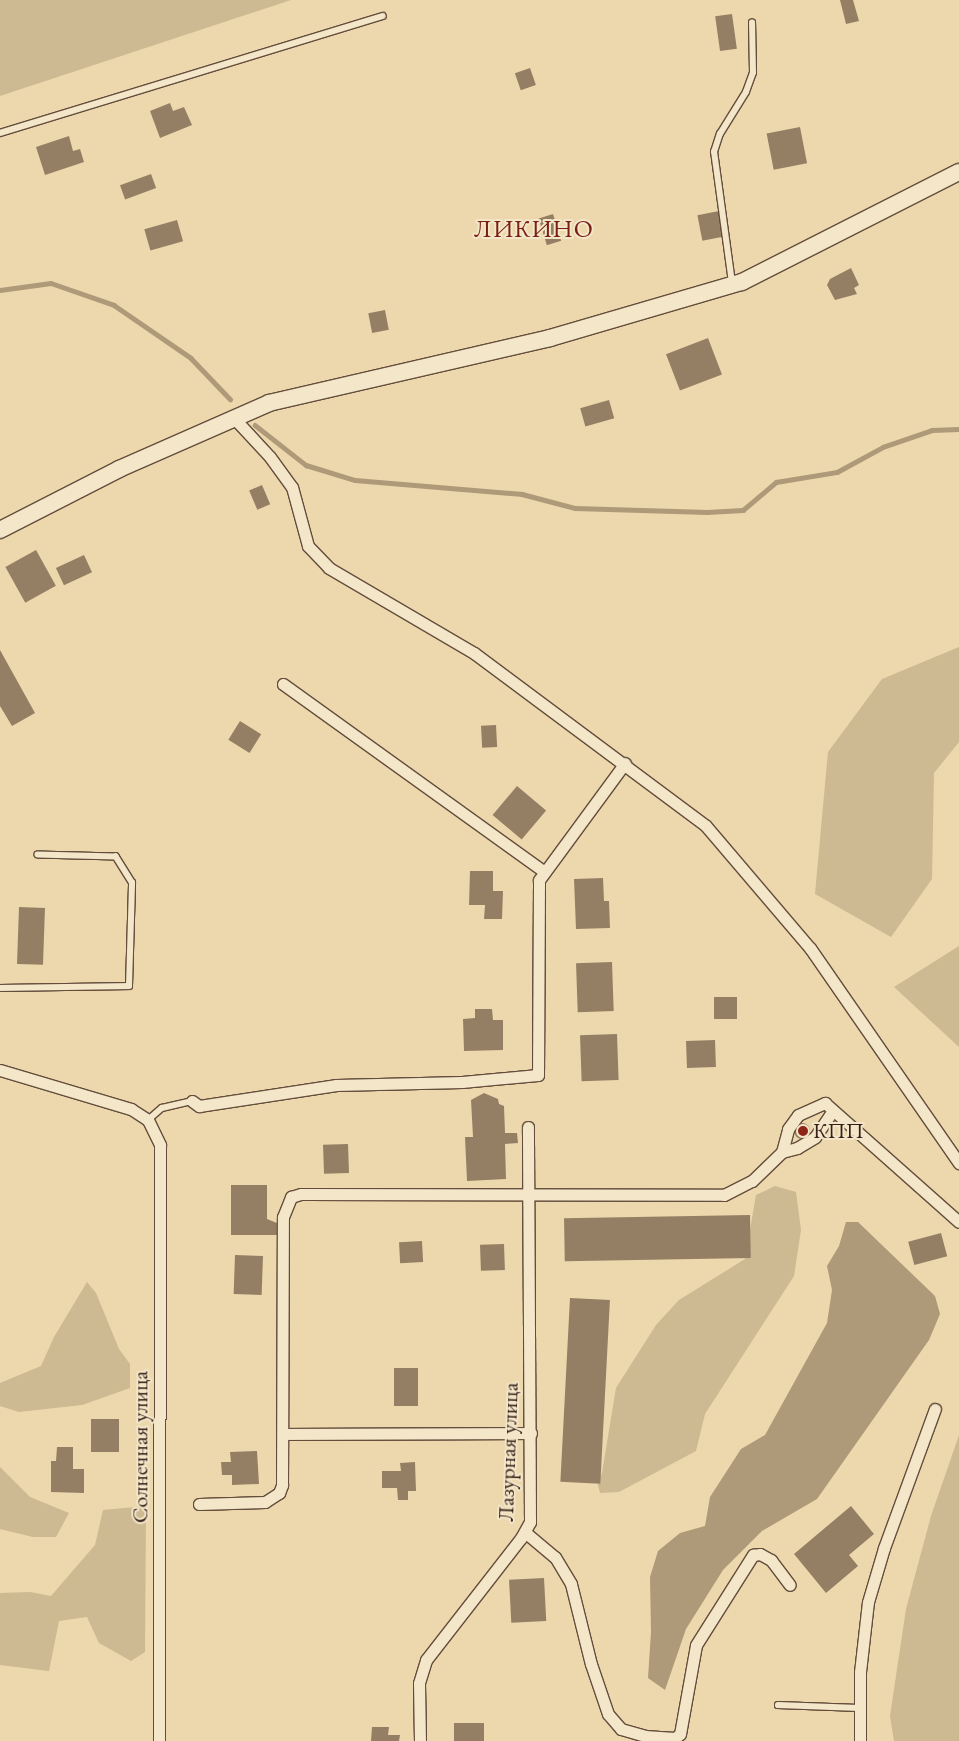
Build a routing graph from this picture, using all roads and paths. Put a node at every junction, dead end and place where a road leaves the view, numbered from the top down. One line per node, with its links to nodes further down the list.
1 (382, 16): 3 (lane)
2 (752, 23): 5 (lane)
3 (0, 133)
4 (959, 172): 5 (street)
5 (732, 286): 6 (street)
6 (233, 417): 7 (street); 9 (street)
7 (0, 530)
8 (283, 684): 11 (street)
9 (625, 764): 11 (street); 19 (street)
10 (38, 855): 12 (lane)
11 (545, 872): 14 (street)
12 (0, 988)
13 (0, 1070): 16 (street)
14 (192, 1101): 16 (lane)
15 (829, 1106): 18 (street); 18 (street); 21 (street)
16 (148, 1120): 30 (street, Солнечная улица)
17 (528, 1128): 20 (street, Лазурная улица)
18 (782, 1152): 20 (street)
19 (959, 1162)
20 (531, 1197): 23 (street, Лазурная улица); 24 (street)
21 (959, 1222)
22 (935, 1409): 29 (street)
23 (531, 1433): 24 (street); 26 (street, Лазурная улица)
24 (283, 1434): 25 (street)
25 (199, 1504)
26 (526, 1532): 27 (street); 31 (street, Лазурная улица)
27 (790, 1585)
28 (778, 1705): 29 (lane)
29 (859, 1708): 32 (street)
30 (159, 1741)
31 (420, 1741)
32 (860, 1741)

